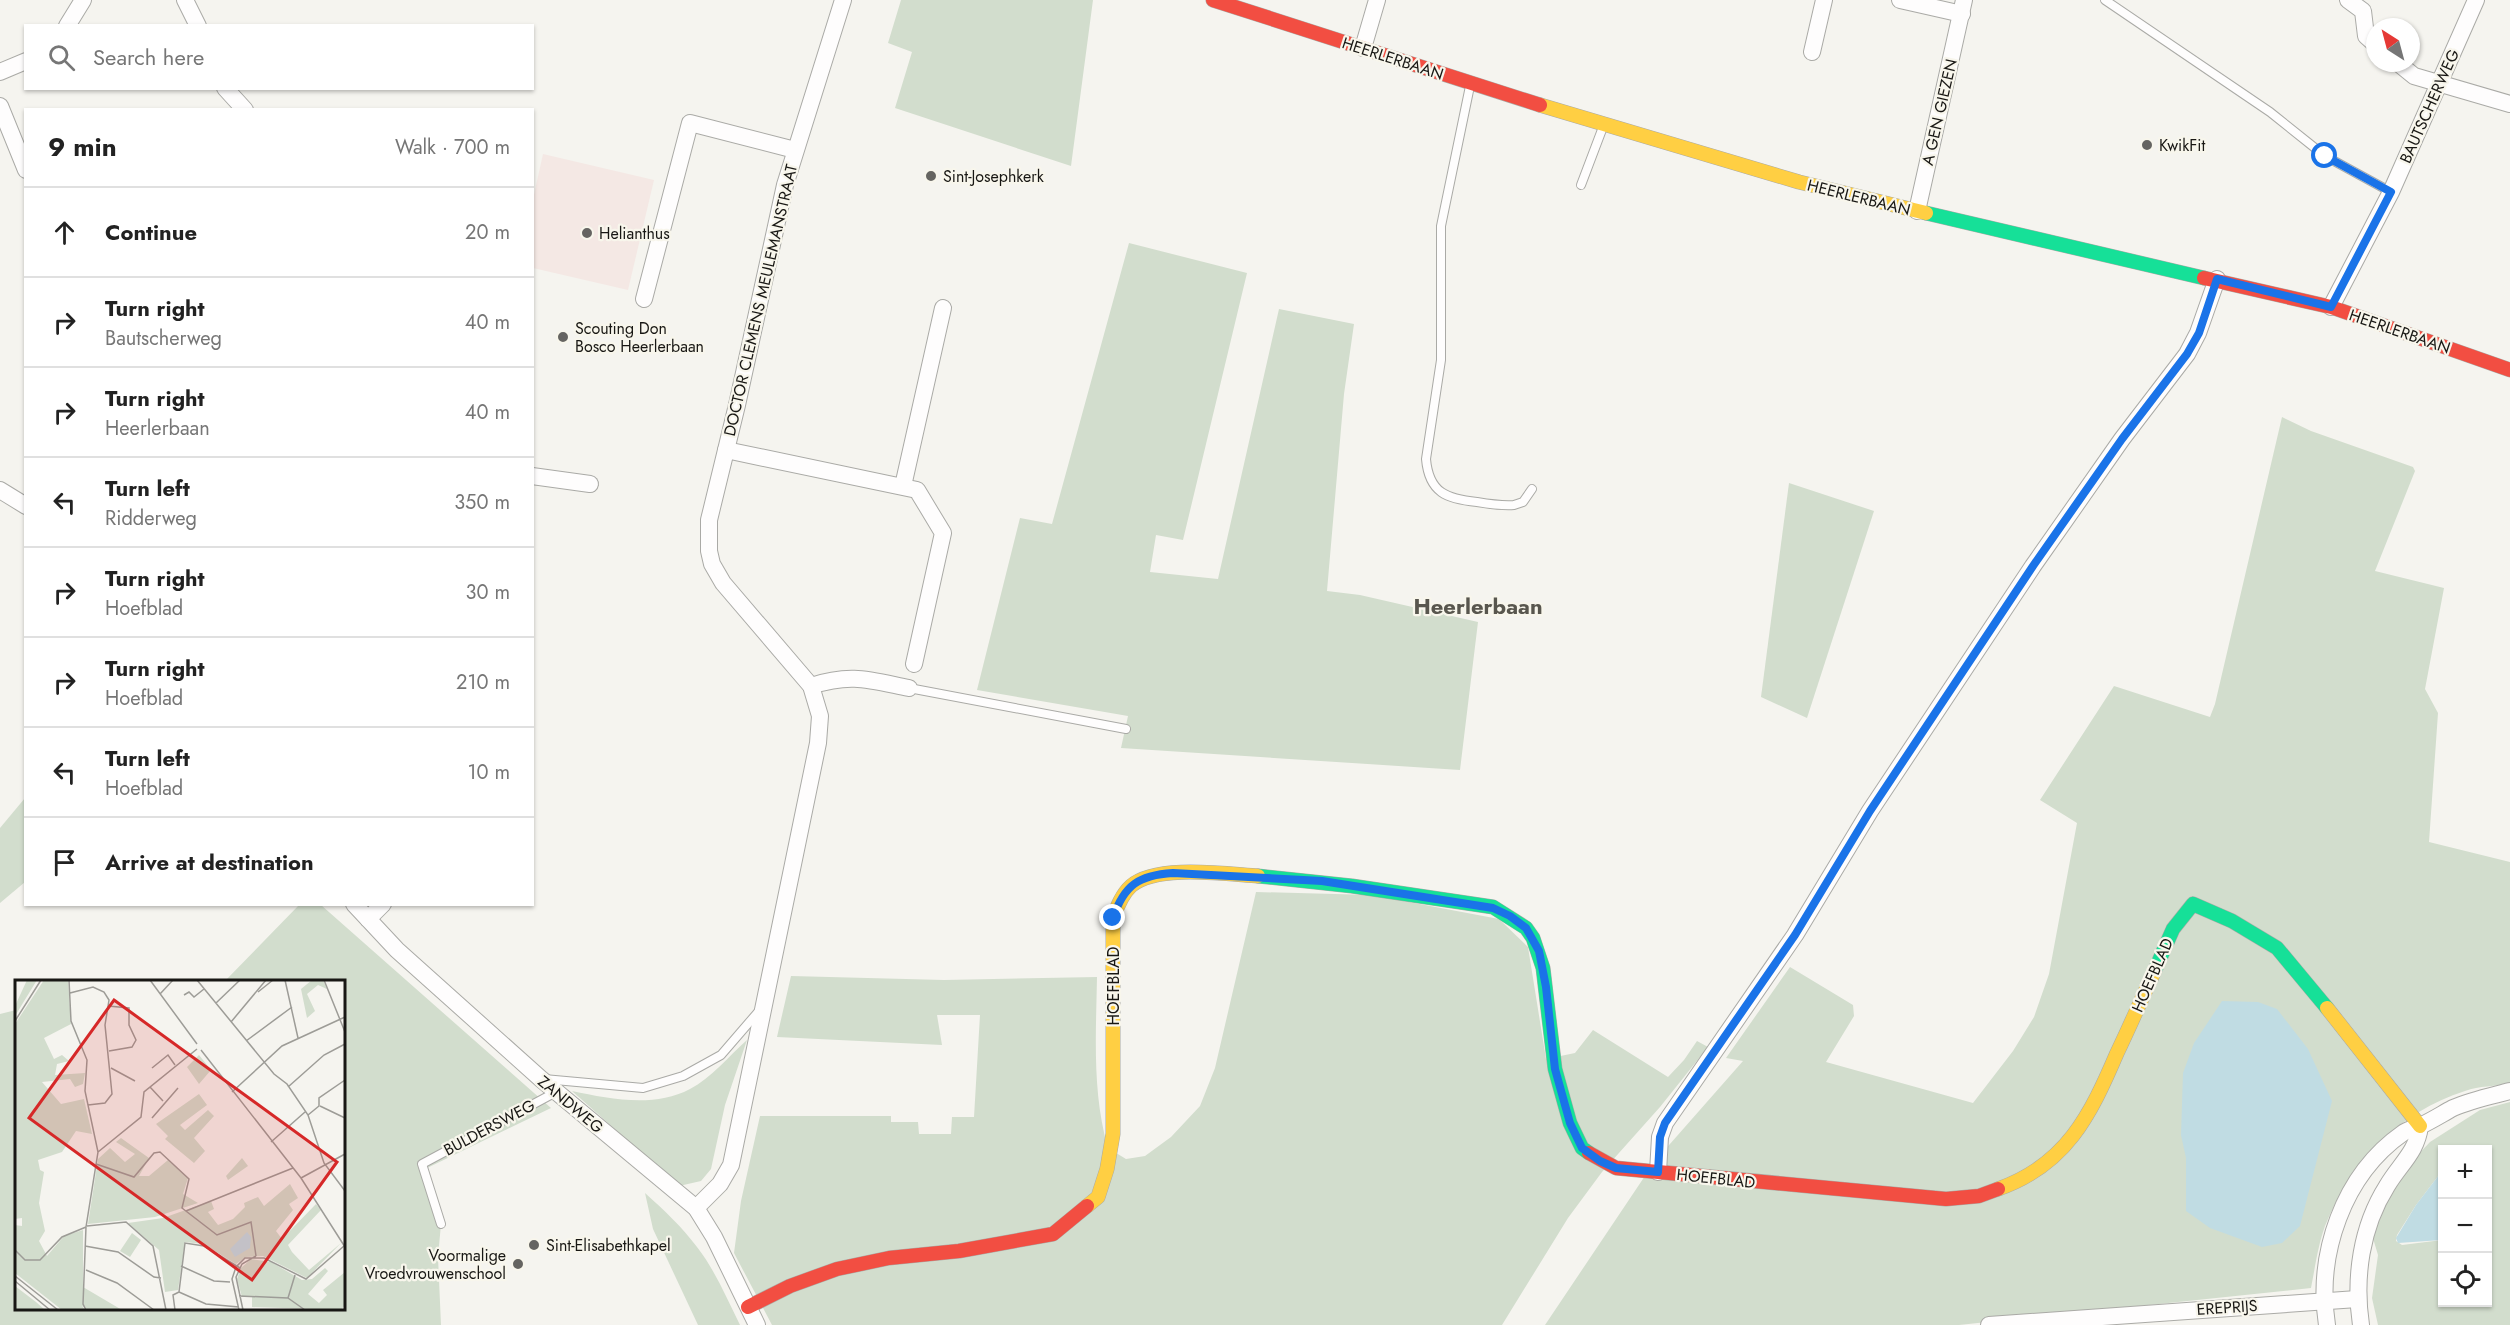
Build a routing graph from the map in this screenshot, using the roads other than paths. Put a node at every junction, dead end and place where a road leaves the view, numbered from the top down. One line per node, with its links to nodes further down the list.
1 (83, 0): 12 (street)
2 (185, 0): 13 (street)
3 (843, 0): 27 (street, DOCTOR CLEMENS MEULEMANSTRAAT)
4 (1214, 0): 15 (street, HEERLERBAAN)
5 (1377, 0): 15 (street)
6 (1824, 0): 16 (street)
7 (1900, 0): 11 (street, A GEN GIEZEN)
8 (2105, 0): 30 (lane)
9 (2348, 0): 14 (street)
10 (2476, 0): 21 (street, BAUTSCHERWEG)
11 (1963, 7): 31 (street, A GEN GIEZEN)
12 (68, 24)
13 (197, 24)
14 (2366, 36)
15 (1363, 48): 20 (street, HEERLERBAAN)
16 (1812, 52)
17 (24, 61): 18 (street)
18 (0, 72)
19 (2409, 72): 21 (street)
20 (1471, 83): 26 (street, HEERLERBAAN); 41 (lane)
21 (2440, 83): 23 (street); 30 (street, BAUTSCHERWEG)
22 (227, 90): 25 (street)
23 (2510, 104)
24 (0, 106): 28 (street)
25 (243, 108)
26 (1604, 125): 29 (lane); 31 (street, HEERLERBAAN)
27 (795, 150): 33 (street, DOCTOR CLEMENS MEULEMANSTRAAT); 37 (street, DOCTOR CLEMENS MEULEMANSTRAAT)
28 (24, 165)
29 (1581, 185)
30 (2391, 192): 34 (street, BAUTSCHERWEG)
31 (1917, 211): 32 (street, HEERLERBAAN)
32 (2217, 279): 34 (street, HEERLERBAAN); 56 (street)
33 (644, 299)
34 (2331, 307): 36 (street, HEERLERBAAN)
35 (943, 308): 40 (street)
36 (2510, 370)
37 (726, 450): 40 (street, DOCTOR CLEMENS MEULEMANSTRAAT); 45 (street, DOCTOR CLEMENS MEULEMANSTRAAT)
38 (534, 476): 39 (street)
39 (590, 484)
40 (903, 486): 44 (street, DOCTOR CLEMENS MEULEMANSTRAAT)
41 (1532, 489)
42 (0, 490): 43 (street)
43 (24, 505)
44 (914, 664)
45 (811, 686): 46 (street); 51 (street, DOCTOR CLEMENS MEULEMANSTRAAT)
46 (909, 688): 47 (lane)
47 (1126, 729)
48 (356, 906): 50 (street, ZANDWEG)
49 (381, 906): 50 (street)
50 (368, 919): 52 (street, ZANDWEG)
51 (763, 1006): 52 (lane, DOCTOR CLEMENS MEULEMANSTRAAT); 57 (street, DOCTOR CLEMENS MEULEMANSTRAAT)
52 (541, 1078): 54 (street, ZANDWEG)
53 (2510, 1091): 55 (street)
54 (556, 1092): 57 (street, ZANDWEG); 58 (lane, BULDERSWEG)
55 (2420, 1126): 56 (street, HOEFBLAD); 59 (street); 60 (street)
56 (1658, 1172): 61 (street, HOEFBLAD)
57 (696, 1208): 61 (street, ZANDWEG)
58 (441, 1224)
59 (2357, 1299): 60 (street, EREPRIJS); 65 (street)
60 (2325, 1300): 63 (street, EREPRIJS); 64 (street)
61 (748, 1307): 62 (street, ZANDWEG)
62 (757, 1325)
63 (1989, 1325)
64 (2327, 1325)
65 (2361, 1325)

